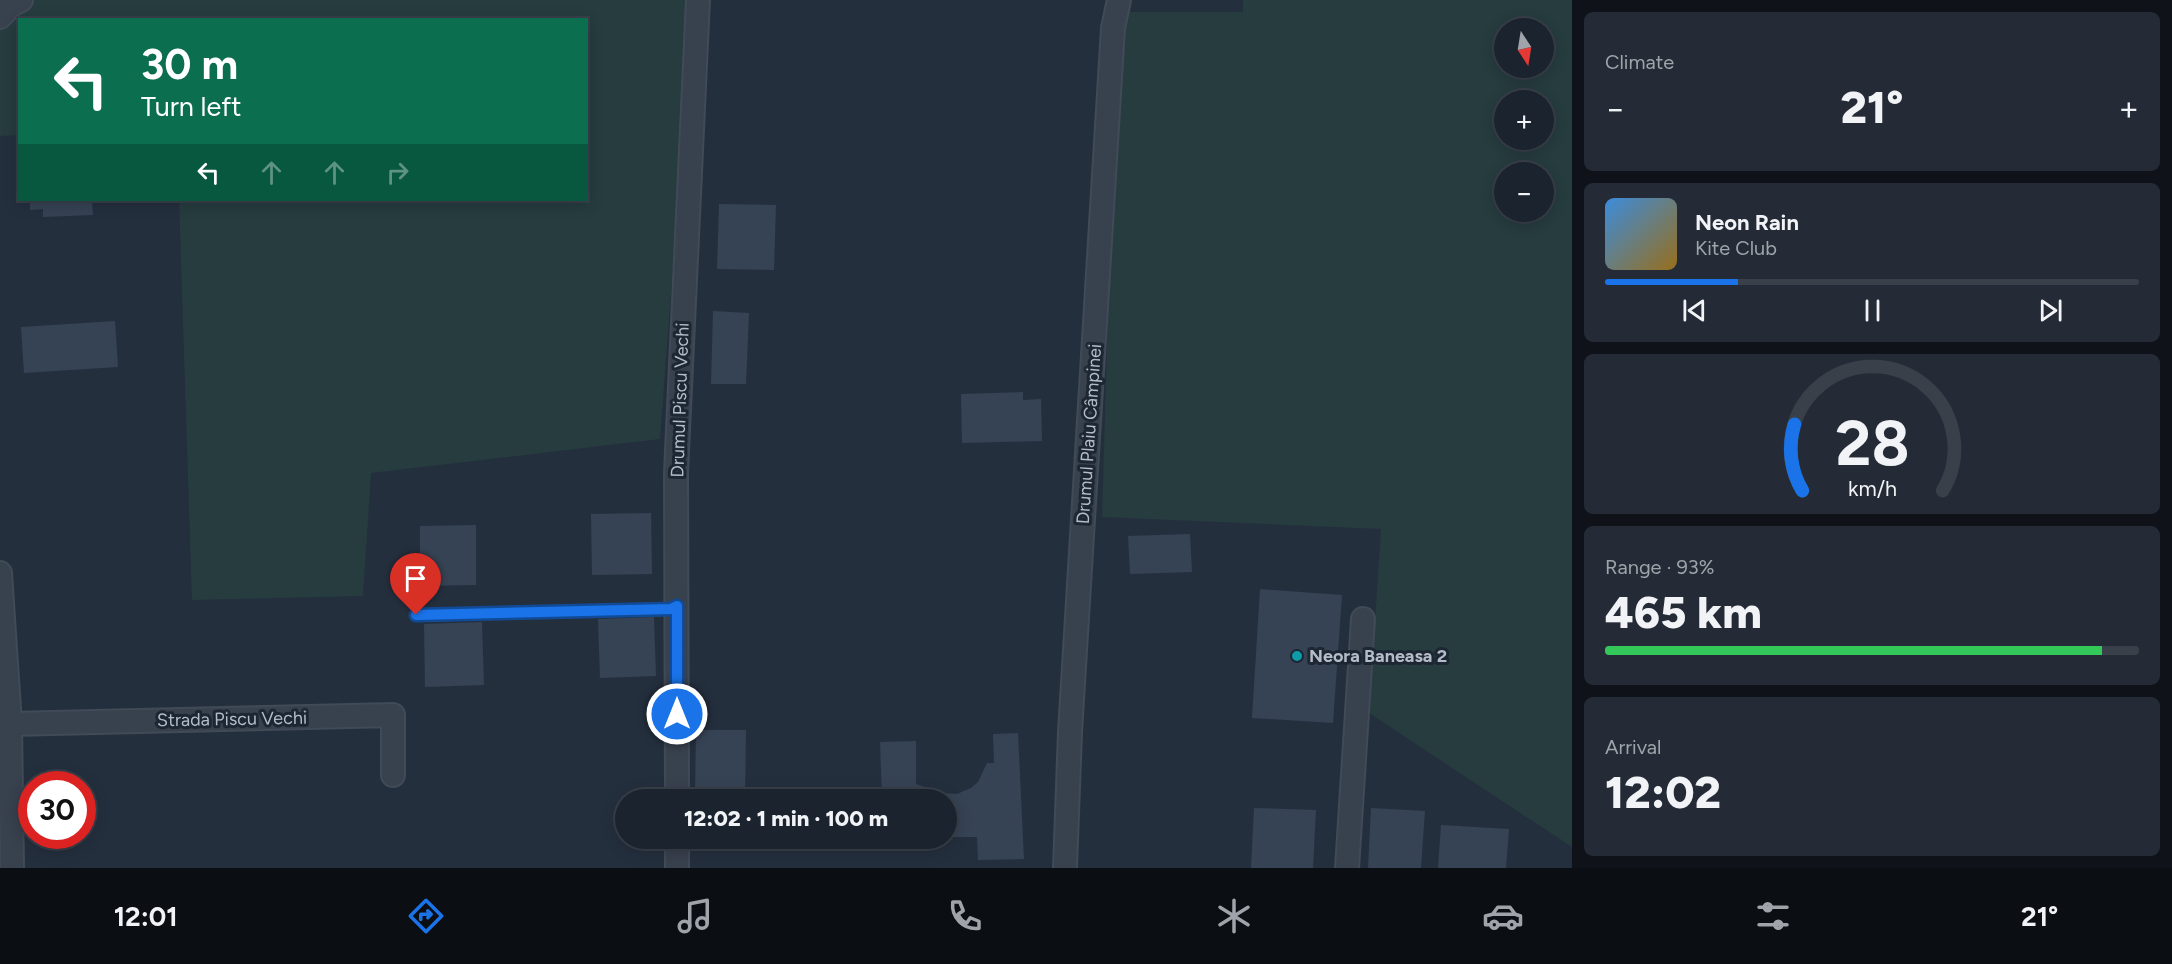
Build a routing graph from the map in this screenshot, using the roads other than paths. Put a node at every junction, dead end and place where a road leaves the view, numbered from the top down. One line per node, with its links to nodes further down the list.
1 (698, 0): 4 (street, Drumul Piscu Vechi)
2 (1119, 0): 13 (street, Drumul Plaiu Câmpinei)
3 (0, 573): 7 (street)
4 (677, 606): 5 (lane); 9 (street, Drumul Piscu Vechi)
5 (416, 615)
6 (1363, 619): 14 (street)
7 (10, 724): 8 (street, Strada Piscu Vechi); 11 (street)
8 (393, 775)
9 (677, 789)
10 (677, 849): 12 (street)
11 (12, 868)
12 (677, 868)
13 (1065, 868)
14 (1347, 868)

